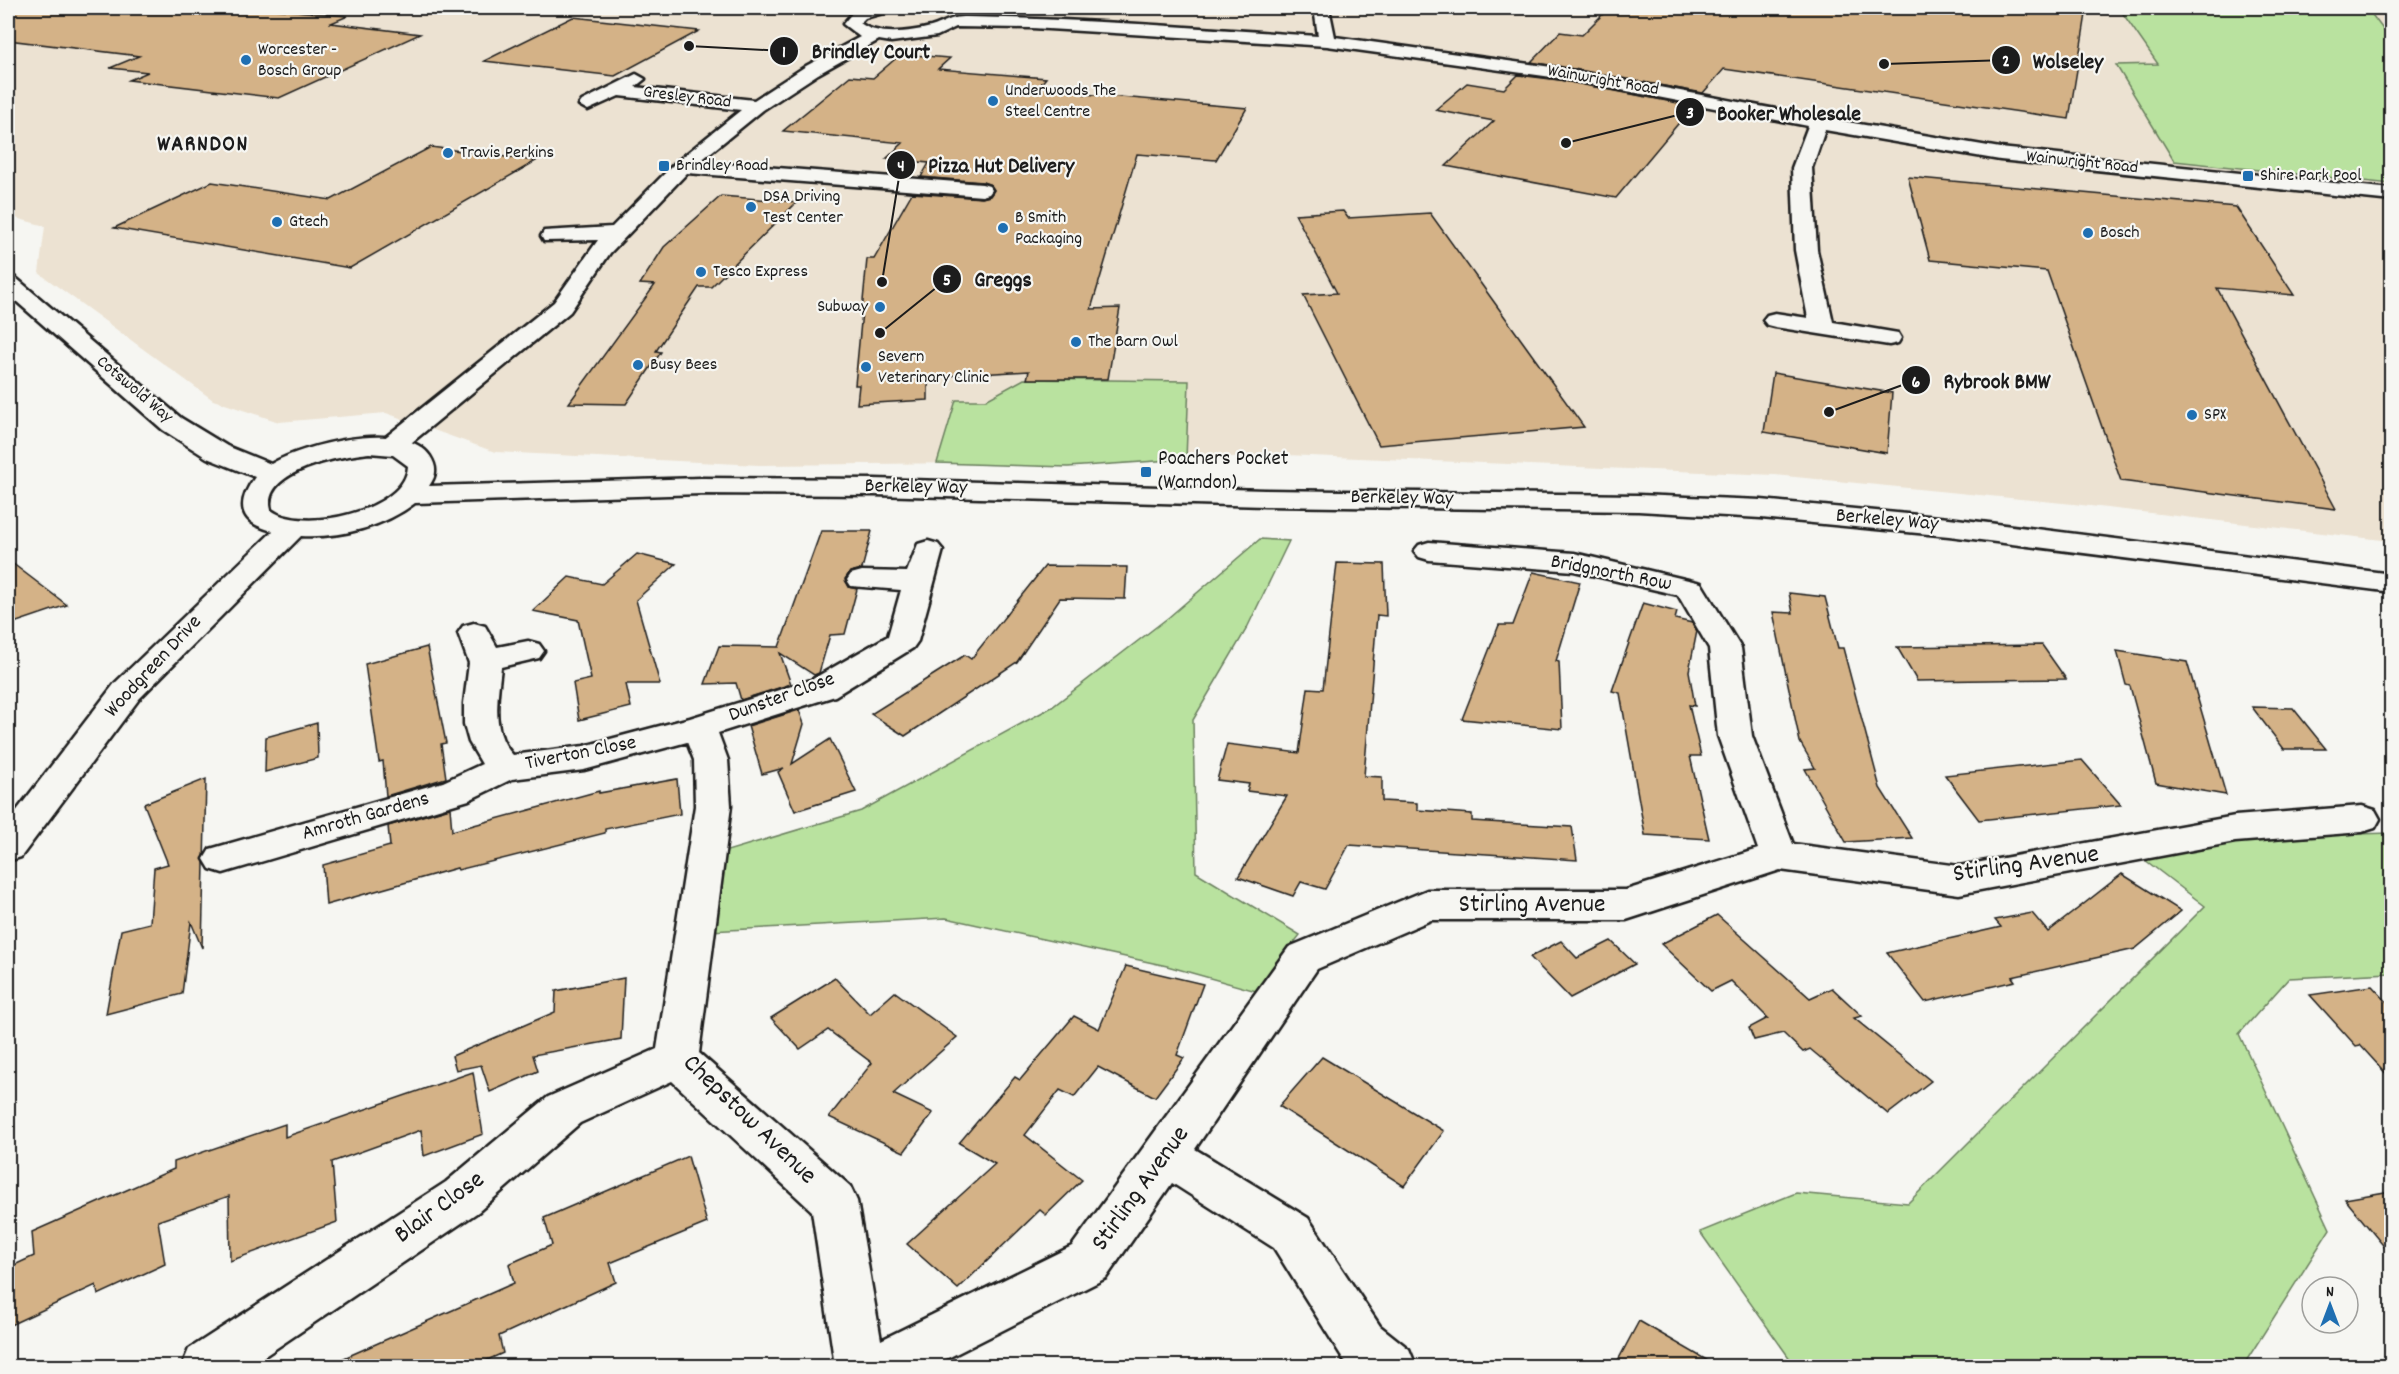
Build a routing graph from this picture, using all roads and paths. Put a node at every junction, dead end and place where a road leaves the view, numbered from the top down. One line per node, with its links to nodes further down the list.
1 (1322, 8): 6 (street)
2 (871, 9): 5 (street)
3 (946, 15): 4 (street, Wainwright Road); 5 (street, Wainwright Road)
4 (1237, 35): 6 (street, Wainwright Road); 7 (street)
5 (875, 36): 11 (street)
6 (1327, 41): 12 (street, Wainwright Road)
7 (1227, 54)
8 (646, 74): 9 (street, Gresley Road)
9 (617, 90): 10 (street, Gresley Road); 11 (street, Gresley Road)
10 (588, 105)
11 (756, 106): 13 (street)
12 (1818, 123): 16 (street, Wainwright Road); 22 (street)
13 (682, 168): 14 (street); 18 (street)
14 (900, 184): 15 (street); 17 (street)
15 (982, 190)
16 (2391, 195)
17 (885, 199)
18 (618, 233): 19 (street); 24 (street)
19 (552, 236)
20 (8, 283): 25 (street, Cotswold Way)
21 (1775, 320): 22 (street)
22 (1822, 327): 23 (street)
23 (1889, 338)
24 (391, 446): 25 (street); 26 (street)
25 (275, 475): 27 (street)
26 (408, 495): 27 (street); 32 (street, Berkeley Way)
27 (293, 528): 37 (street, Woodgreen Drive)
28 (928, 550): 31 (street, Dunster Close)
29 (1429, 551): 38 (street, Bridgnorth Row)
30 (862, 580): 31 (street)
31 (919, 582): 34 (street, Dunster Close)
32 (2391, 583)
33 (528, 651): 35 (street, Tiverton Close)
34 (699, 727): 35 (street, Tiverton Close); 40 (street, Chepstow Avenue)
35 (505, 768): 39 (street, Amroth Gardens)
36 (2362, 819): 38 (street, Stirling Avenue)
37 (8, 848)
38 (1779, 856): 41 (street, Stirling Avenue)
39 (223, 859)
40 (677, 1059): 42 (street, Blair Close); 43 (street, Chepstow Avenue)
41 (1166, 1155): 44 (street, Stirling Avenue); 45 (street)
42 (207, 1366)
43 (860, 1366)
44 (881, 1366)
45 (1391, 1366)

